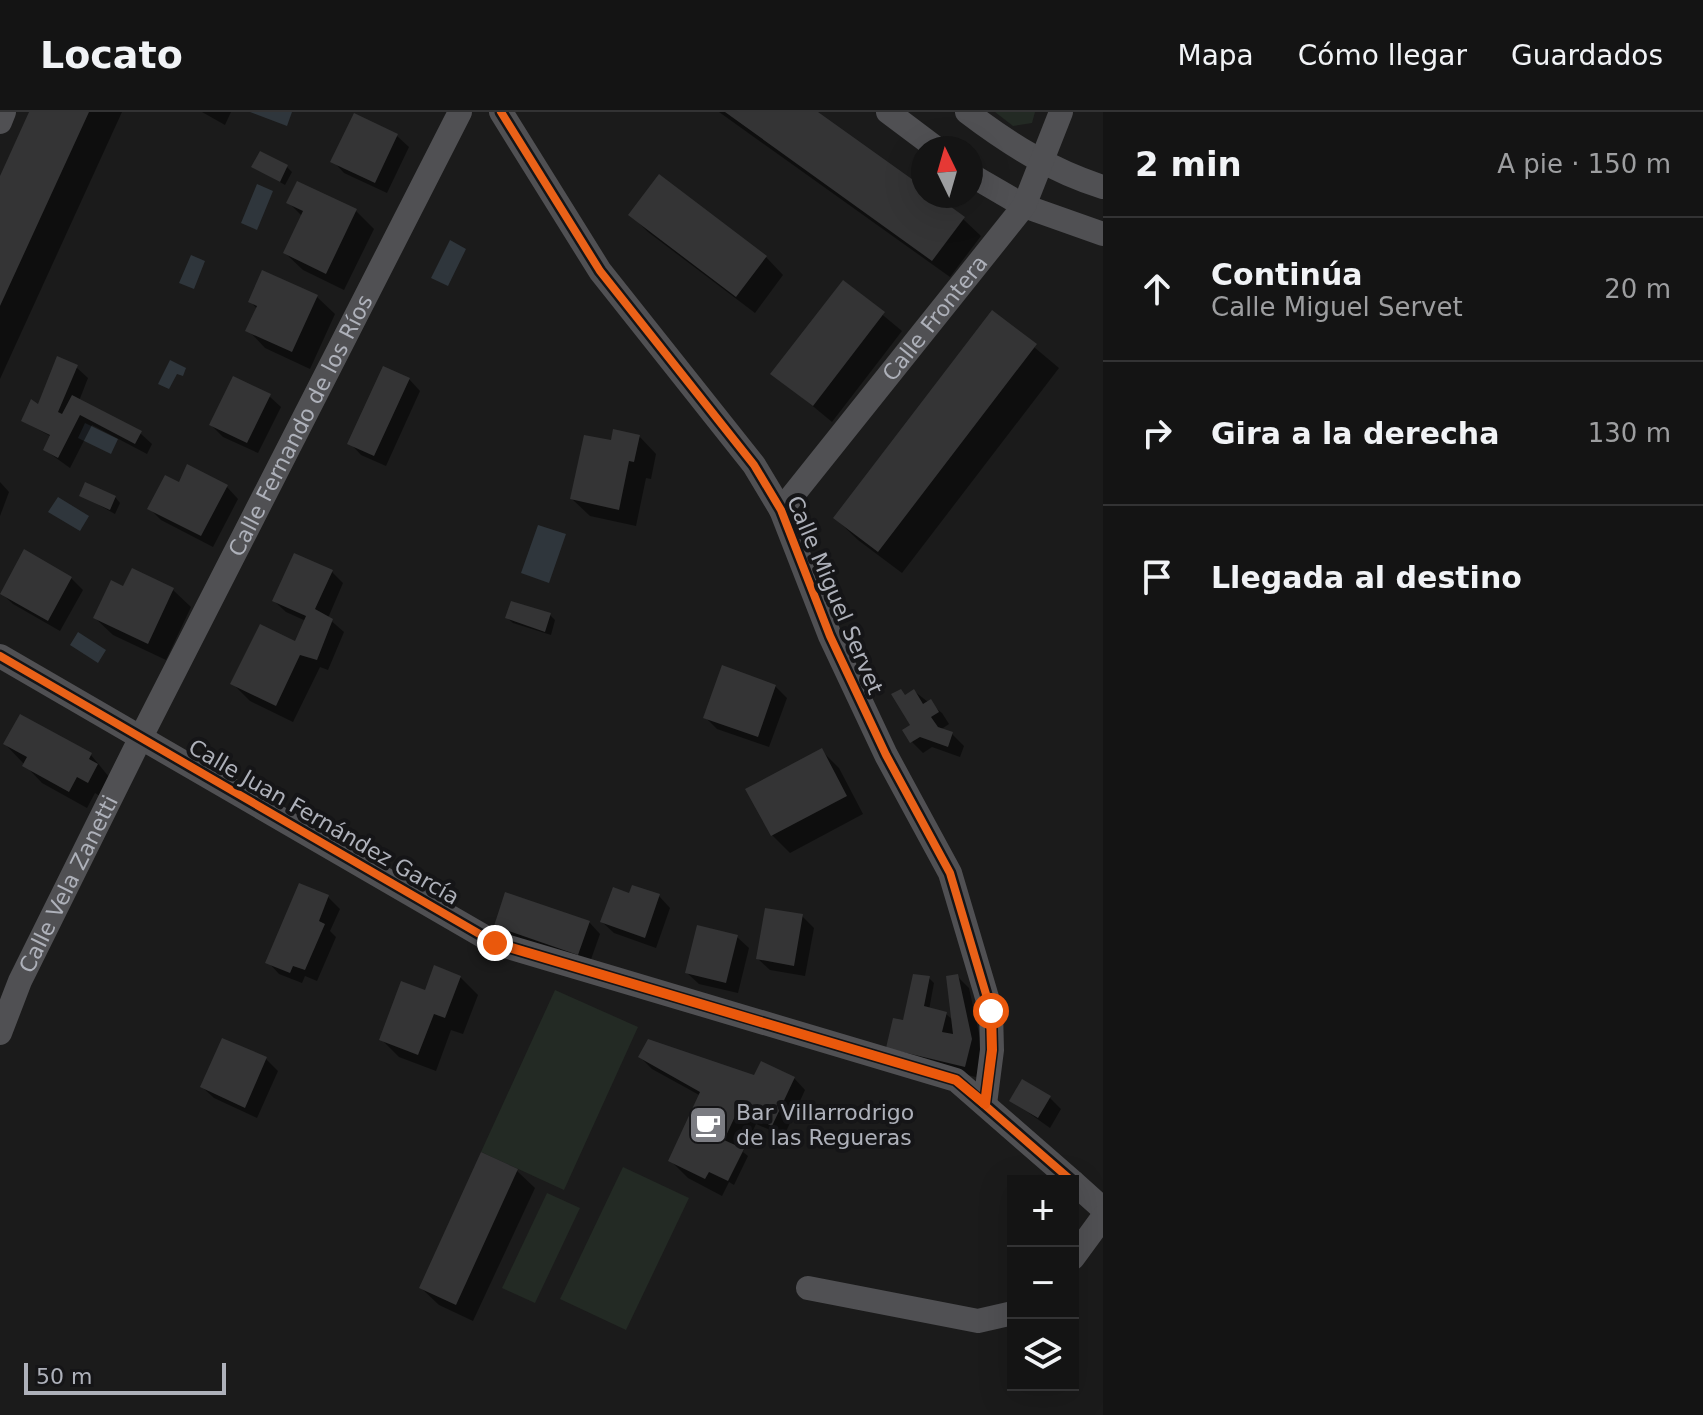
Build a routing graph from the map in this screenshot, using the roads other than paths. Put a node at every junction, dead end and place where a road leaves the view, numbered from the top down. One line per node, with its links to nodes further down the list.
1 (4, 112): 7 (street)
2 (460, 112): 16 (street, Calle Fernando de los Ríos)
3 (501, 112): 14 (street, Calle Miguel Servet)
4 (888, 112): 8 (street)
5 (967, 112): 9 (street)
6 (1061, 112): 9 (street, Calle Frontera)
7 (0, 122)
8 (920, 136)
9 (1044, 164): 11 (street); 12 (street, Calle Frontera)
10 (983, 182): 12 (street)
11 (1103, 187)
12 (1024, 206): 13 (street); 14 (street, Calle Frontera)
13 (1103, 234)
14 (781, 510): 18 (street, Calle Miguel Servet)
15 (0, 656): 16 (street, Calle Juan Fernández García)
16 (141, 737): 17 (street, Calle Vela Zanetti); 18 (street, Calle Juan Fernández García)
17 (0, 1033)
18 (985, 1104): 19 (street, Calle Juan Fernández García)
19 (1064, 1175)
20 (1079, 1188): 21 (street, Calle Juan Fernández García)
21 (1103, 1209)
22 (1103, 1217): 23 (street)
23 (1079, 1250)
24 (808, 1288): 25 (street)
25 (1007, 1314)

